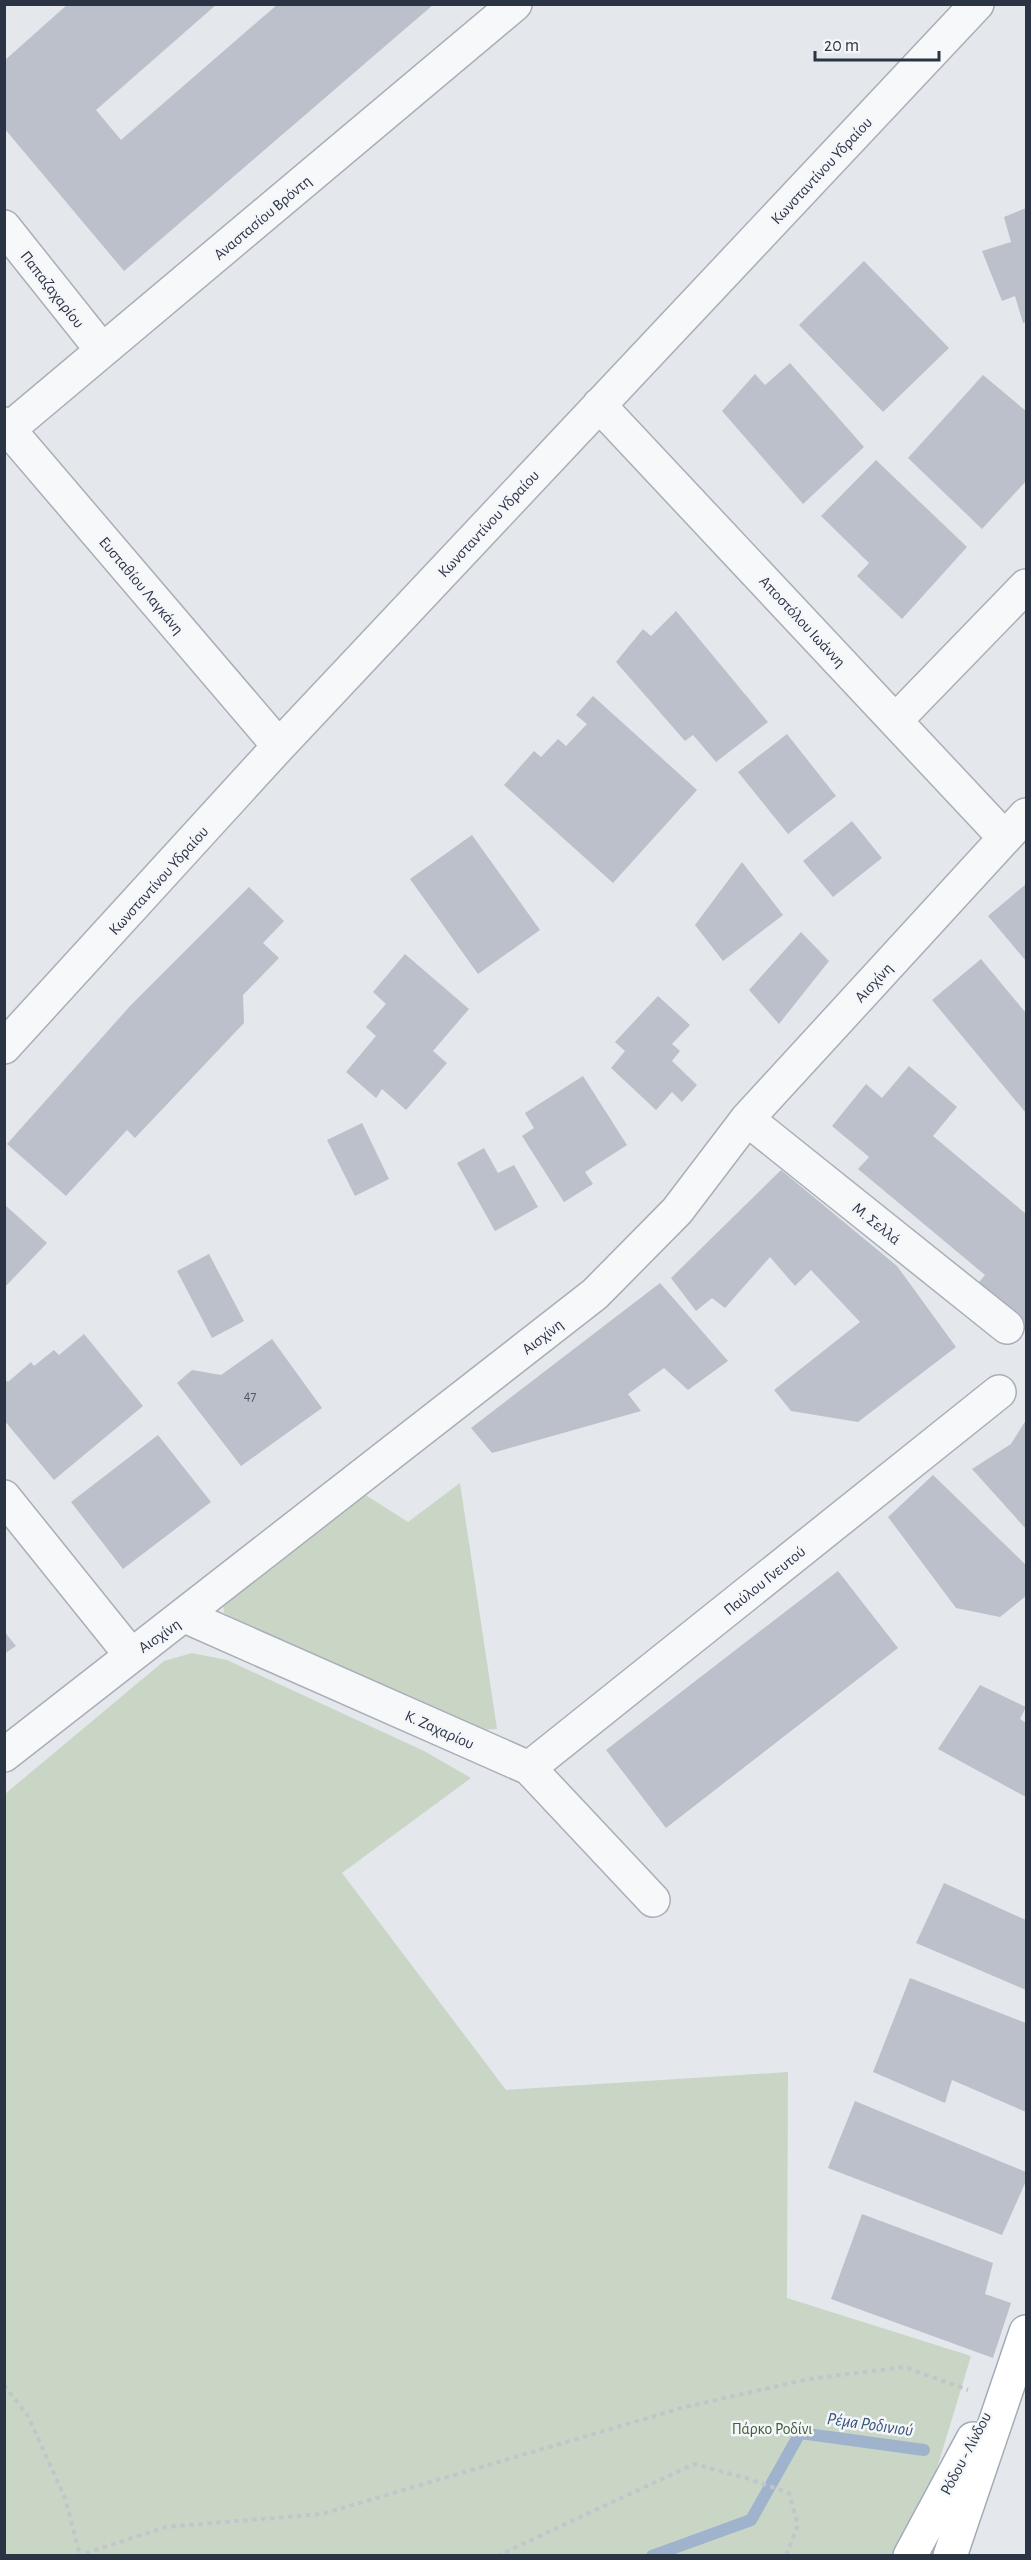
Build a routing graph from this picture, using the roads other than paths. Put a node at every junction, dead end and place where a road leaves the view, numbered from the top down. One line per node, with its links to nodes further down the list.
1 (515, 4): 4 (street, Αναστασίου Βρόντη)
2 (977, 4): 5 (street, Κωνσταντίνου Υδραίου)
3 (4, 227): 4 (street, Παπαζαχαρίου)
4 (102, 350): 6 (street, Αναστασίου Βρόντη)
5 (599, 405): 8 (street, Αποστόλου Ιωάννη); 9 (street, Κωνσταντίνου Υδραίου)
6 (7, 427): 9 (street, Ευσταθίου Λαγκάνη)
7 (1026, 586): 8 (street)
8 (896, 720): 10 (street, Αποστόλου Ιωάννη)
9 (279, 746): 11 (street, Κωνσταντίνου Υδραίου)
10 (1016, 827): 12 (street, Αισχίνη)
11 (10, 1029)
12 (747, 1119): 13 (street, Μ. Σελλά); 16 (street, Αισχίνη)
13 (1007, 1327)
14 (999, 1392): 19 (street, Παύλου Γνευτού)
15 (4, 1497): 17 (street)
16 (185, 1616): 17 (street, Αισχίνη); 19 (street, Κ. Ζαχαρίου)
17 (131, 1655): 18 (street, Αισχίνη)
18 (4, 1755)
19 (529, 1768): 20 (street, Κ. Ζαχαρίου)
20 (653, 1900)
21 (1024, 2345): 22 (main road, Ρόδου - Λίνδου); 23 (main road, Ρόδου - Λίνδου)
22 (910, 2556)
23 (950, 2556)

